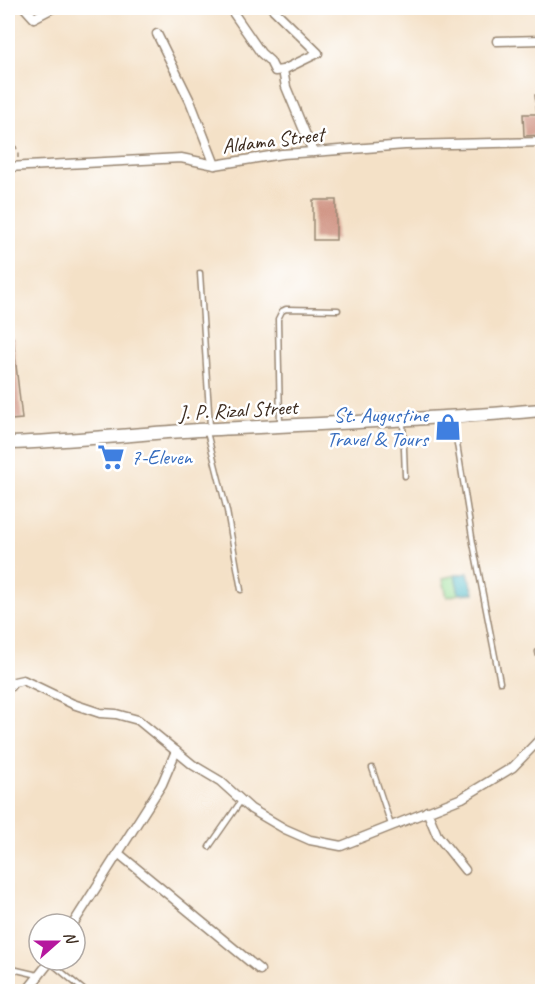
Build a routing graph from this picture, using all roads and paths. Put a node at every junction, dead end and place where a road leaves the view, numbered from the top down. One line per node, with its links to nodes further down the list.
1 (25, 8): 2 (street)
2 (53, 8)
3 (230, 8): 8 (street)
4 (272, 8): 8 (street)
5 (157, 34): 12 (street)
6 (543, 40): 7 (street)
7 (496, 41)
8 (282, 70): 11 (street)
9 (8, 119): 14 (path)
10 (543, 142): 11 (street, Aldama Street)
11 (313, 152): 12 (street, Aldama Street)
12 (215, 165): 14 (street, Aldama Street)
13 (8, 167): 14 (street, Aldama Street)
14 (18, 167)
15 (200, 273): 21 (lane)
16 (338, 310): 20 (lane)
17 (543, 410): 18 (main road, J. P. Rizal Street)
18 (452, 418): 19 (main road, J. P. Rizal Street); 27 (lane)
19 (403, 421): 20 (main road, J. P. Rizal Street); 23 (lane)
20 (280, 427): 21 (main road, J. P. Rizal Street)
21 (208, 430): 22 (main road, J. P. Rizal Street); 24 (lane)
22 (8, 443)
23 (405, 476)
24 (241, 590)
25 (538, 652): 26 (lane)
26 (543, 669)
27 (500, 682)
28 (8, 690): 30 (street)
29 (543, 736): 33 (street)
30 (176, 751): 32 (street); 36 (street)
31 (372, 768): 34 (lane)
32 (241, 800): 34 (street); 35 (lane)
33 (427, 811): 34 (street); 37 (street)
34 (391, 825)
35 (209, 847)
36 (118, 853): 38 (street); 40 (street)
37 (465, 870)
38 (81, 912)
39 (8, 968): 43 (lane)
40 (260, 970)
41 (41, 972): 43 (street)
42 (63, 972): 45 (lane)
43 (39, 975): 44 (street)
44 (26, 992)
45 (86, 992)

